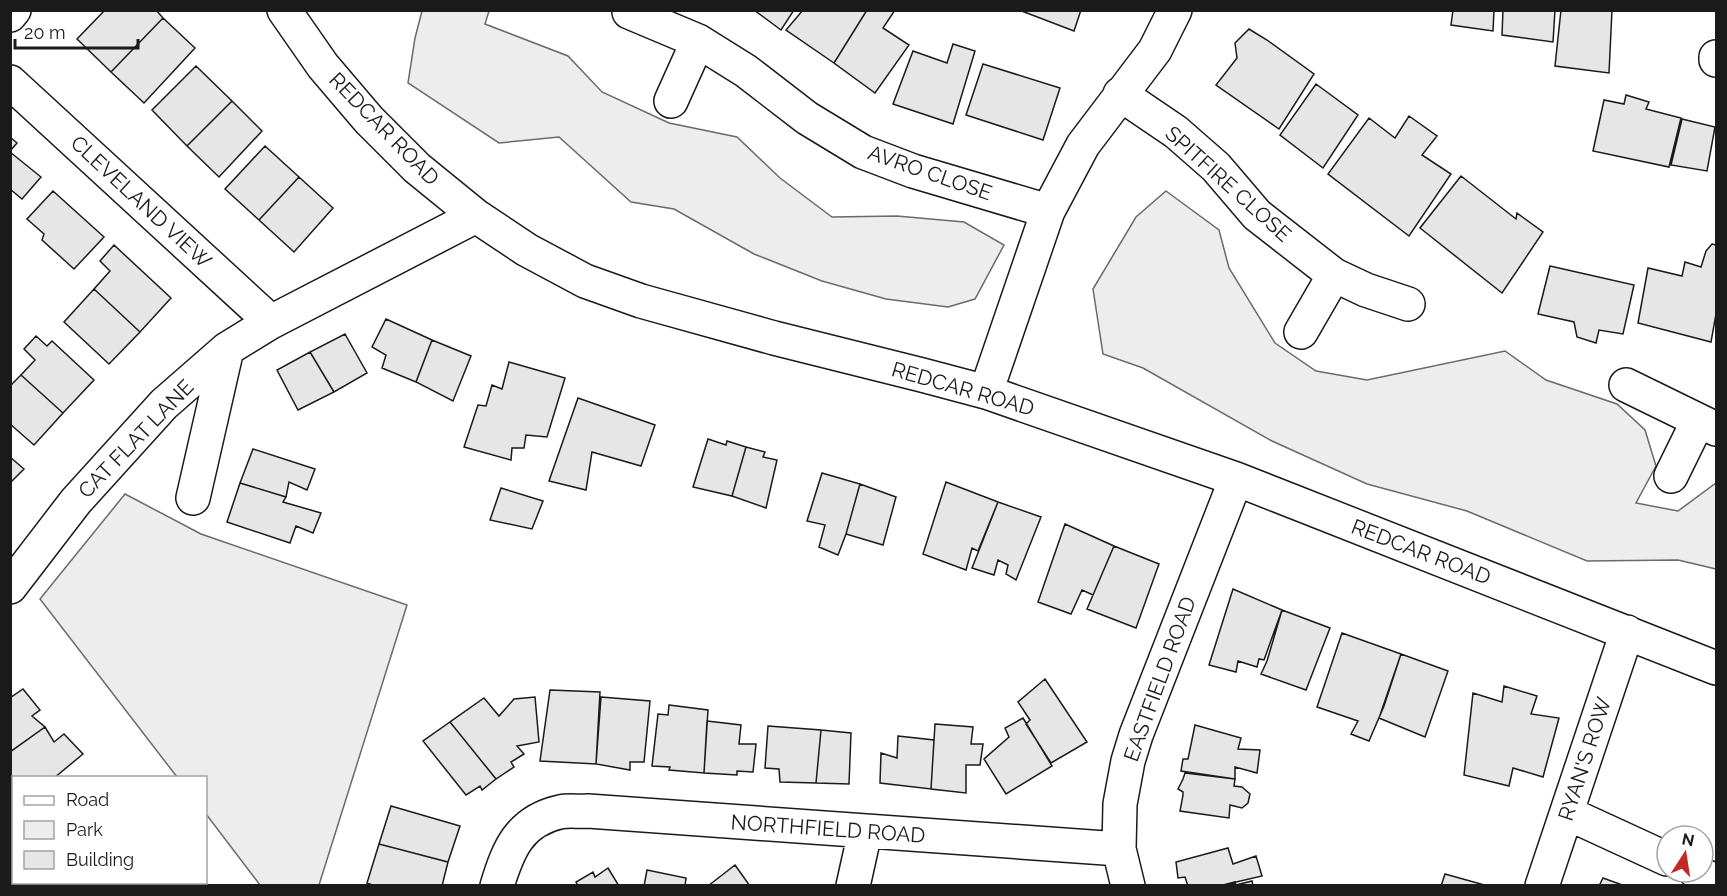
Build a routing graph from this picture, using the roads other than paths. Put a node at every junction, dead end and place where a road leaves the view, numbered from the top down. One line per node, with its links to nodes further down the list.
1 (14, 10): 5 (street)
2 (284, 10): 11 (street, REDCAR ROAD)
3 (1175, 10): 8 (street)
4 (629, 12): 6 (street, AVRO CLOSE)
5 (10, 15)
6 (699, 41): 9 (street); 10 (street, AVRO CLOSE)
7 (10, 82): 14 (street, CLEVELAND VIEW)
8 (1120, 94): 10 (street); 12 (street, SPITFIRE CLOSE)
9 (671, 101)
10 (1048, 211): 18 (street)
11 (476, 216): 14 (street, CAT FLAT LANE); 18 (street, REDCAR ROAD)
12 (1334, 275): 13 (street, SPITFIRE CLOSE); 15 (street)
13 (1408, 304)
14 (271, 322): 16 (street, CAT FLAT LANE)
15 (1301, 332)
16 (227, 349): 22 (street); 23 (street, CAT FLAT LANE)
17 (1626, 385): 19 (street)
18 (986, 392): 21 (street, REDCAR ROAD)
19 (1707, 425): 20 (street)
20 (1671, 477)
21 (1236, 479): 24 (street, REDCAR ROAD); 28 (street, EASTFIELD ROAD)
22 (193, 498)
23 (10, 587)
24 (1627, 632): 25 (street, REDCAR ROAD); 26 (street, RYAN'S ROW)
25 (1716, 668)
26 (1567, 813): 29 (street); 33 (street, RYAN'S ROW)
27 (865, 832): 28 (street, NORTHFIELD ROAD); 30 (street, NORTHFIELD ROAD); 31 (street)
28 (1119, 849): 32 (street, EASTFIELD ROAD)
29 (1655, 853)
30 (497, 885)
31 (853, 885)
32 (1128, 885)
33 (1542, 885)

